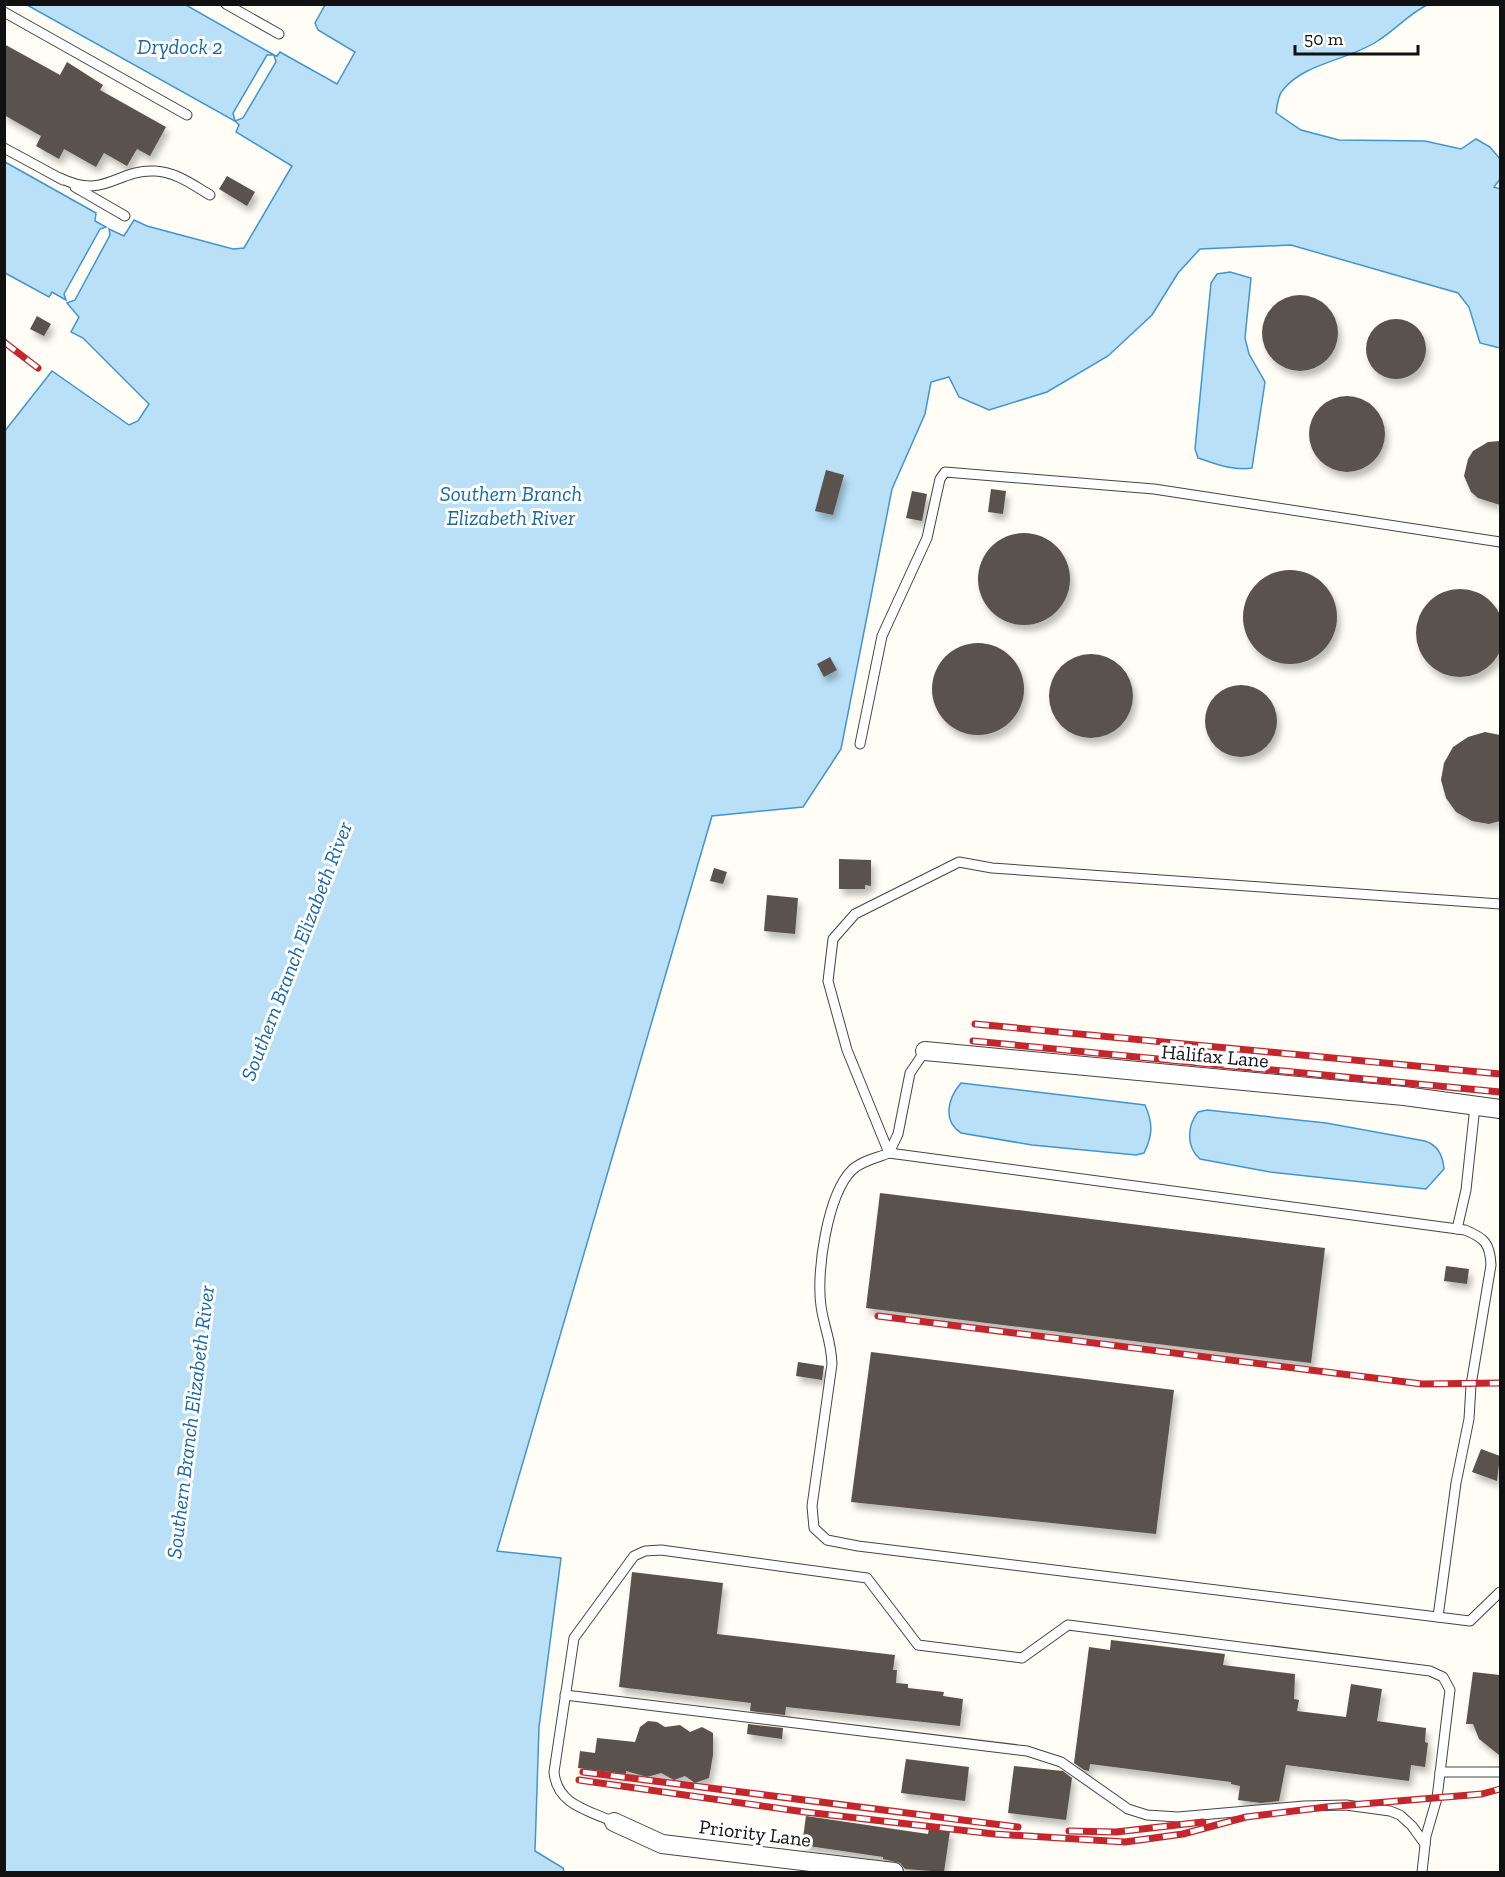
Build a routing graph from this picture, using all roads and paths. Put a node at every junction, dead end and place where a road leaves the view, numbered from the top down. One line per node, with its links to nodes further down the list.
1 (226, 4): 3 (lane)
2 (4, 12): 4 (lane)
3 (279, 34)
4 (188, 115)
5 (4, 148): 6 (lane)
6 (60, 178): 7 (lane); 8 (lane)
7 (210, 195)
8 (125, 216)
9 (1500, 543): 10 (lane)
10 (860, 744)
11 (1500, 904): 15 (lane)
12 (925, 1051): 13 (street, Halifax Lane); 15 (lane)
13 (1475, 1106): 14 (street, Halifax Lane); 16 (lane)
14 (1500, 1109)
15 (889, 1153): 16 (lane); 18 (lane)
16 (1457, 1229): 18 (lane)
17 (1500, 1592): 18 (lane)
18 (1438, 1617)
19 (565, 1695): 20 (lane); 22 (lane); 23 (lane)
20 (1440, 1772): 21 (lane); 23 (lane)
21 (1500, 1772)
22 (614, 1822): 24 (street, Priority Lane)
23 (1425, 1845): 25 (lane)
24 (894, 1872)
25 (1422, 1872)

